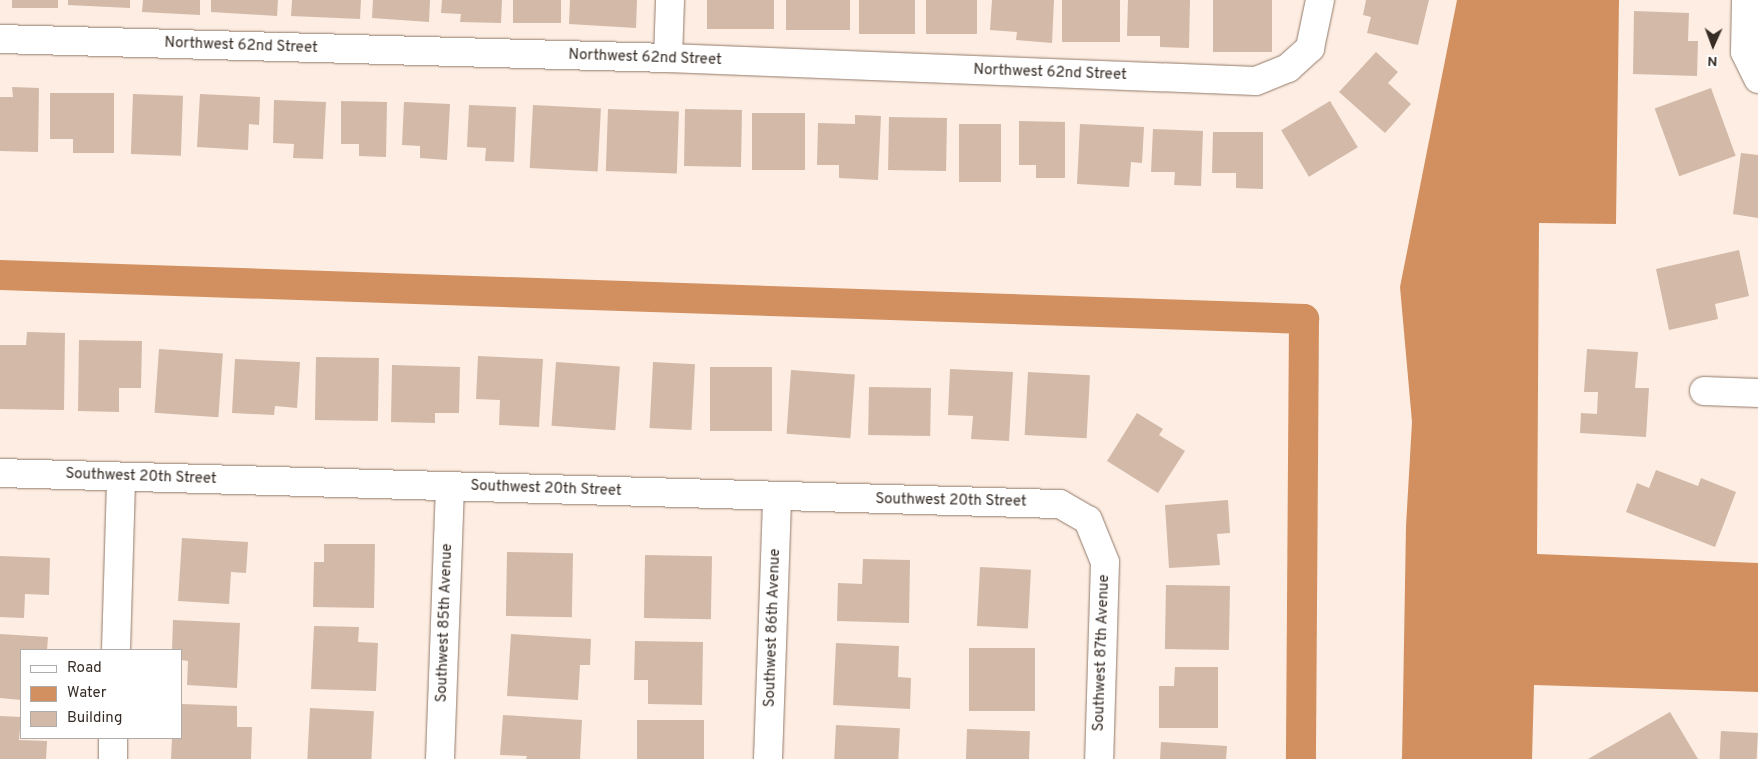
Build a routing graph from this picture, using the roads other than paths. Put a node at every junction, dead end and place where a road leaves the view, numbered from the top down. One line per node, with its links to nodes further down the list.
1 (670, 0): 5 (street)
2 (1320, 0): 5 (street, Northwest 62nd Street)
3 (1746, 0): 6 (street)
4 (0, 38): 5 (street, Northwest 62nd Street)
5 (668, 58)
6 (1757, 79)
7 (1704, 391): 8 (street)
8 (1758, 393)
9 (0, 472): 10 (street, Southwest 20th Street)
10 (122, 477): 11 (street, Southwest 20th Street); 14 (street)
11 (450, 486): 12 (street, Southwest 20th Street); 17 (street, Southwest 85th Avenue)
12 (777, 497): 13 (street, Southwest 20th Street); 18 (street, Southwest 86th Avenue)
13 (1088, 520): 19 (street, Southwest 87th Avenue)
14 (116, 649)
15 (113, 739): 16 (street)
16 (113, 759)
17 (440, 759)
18 (768, 759)
19 (1099, 759)

